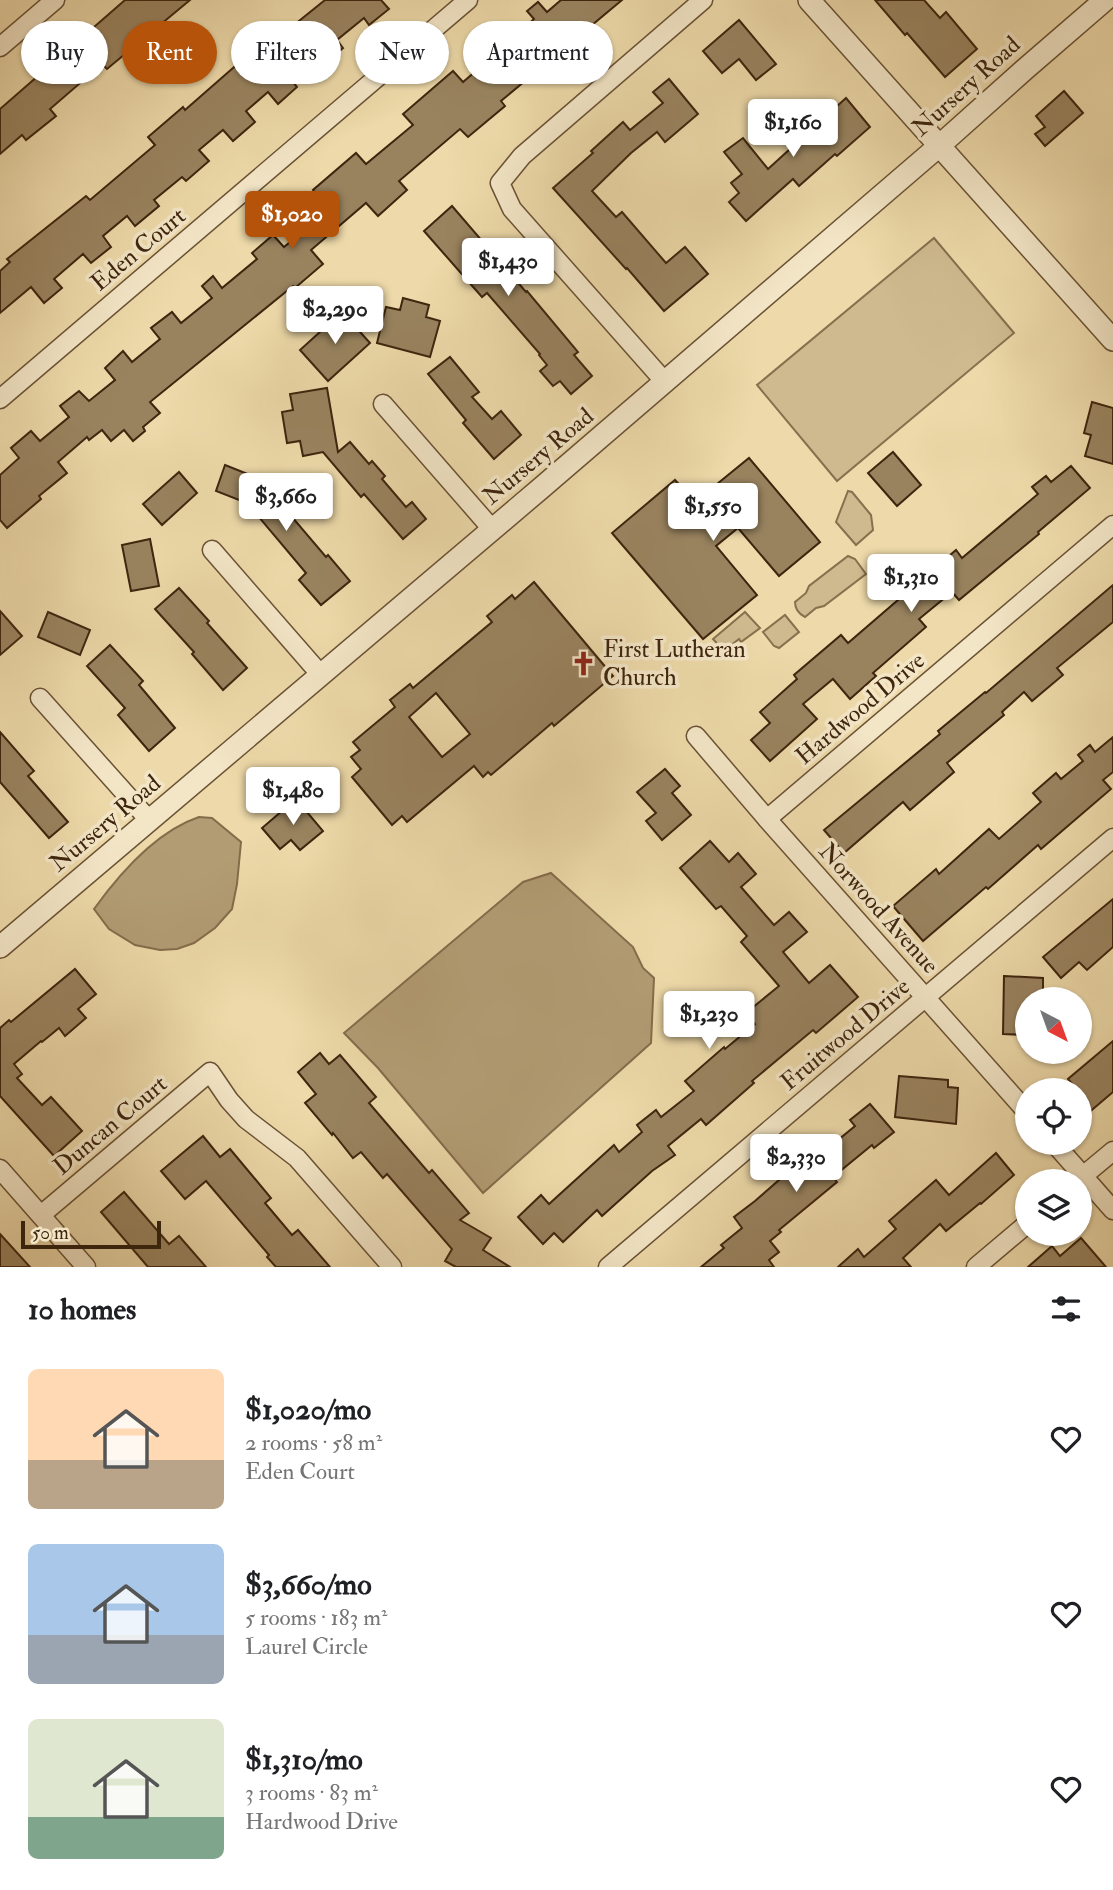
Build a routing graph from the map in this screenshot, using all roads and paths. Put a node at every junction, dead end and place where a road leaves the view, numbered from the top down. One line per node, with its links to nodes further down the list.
1 (55, 0): 6 (street)
2 (468, 0): 10 (street, Eden Court)
3 (703, 0): 9 (street)
4 (809, 0): 7 (street)
5 (1105, 0): 7 (street, Nursery Road)
6 (0, 47)
7 (940, 146): 8 (street); 9 (street, Nursery Road)
8 (1113, 340)
9 (665, 382): 13 (street, Nursery Road)
10 (0, 399)
11 (383, 404): 13 (street)
12 (1113, 526): 18 (street, Hardwood Drive)
13 (492, 529): 15 (street, Nursery Road)
14 (212, 550): 15 (street)
15 (321, 675): 19 (street, Nursery Road)
16 (40, 698): 19 (street)
17 (696, 736): 18 (street, Norwood Avenue)
18 (767, 819): 22 (street, Norwood Avenue)
19 (149, 820): 21 (street, Nursery Road)
20 (1113, 838): 22 (street, Fruitwood Drive)
21 (0, 947)
22 (926, 998): 23 (street, Norwood Avenue); 33 (street, Fruitwood Drive)
23 (1015, 1098)
24 (1113, 1151): 26 (street)
25 (0, 1169): 29 (street)
26 (1092, 1169)
27 (1092, 1190): 28 (street)
28 (1113, 1210)
29 (41, 1215): 31 (street); 32 (street, Duncan Court)
30 (1015, 1234): 34 (street)
31 (86, 1267)
32 (392, 1267)
33 (608, 1267)
34 (976, 1267)

